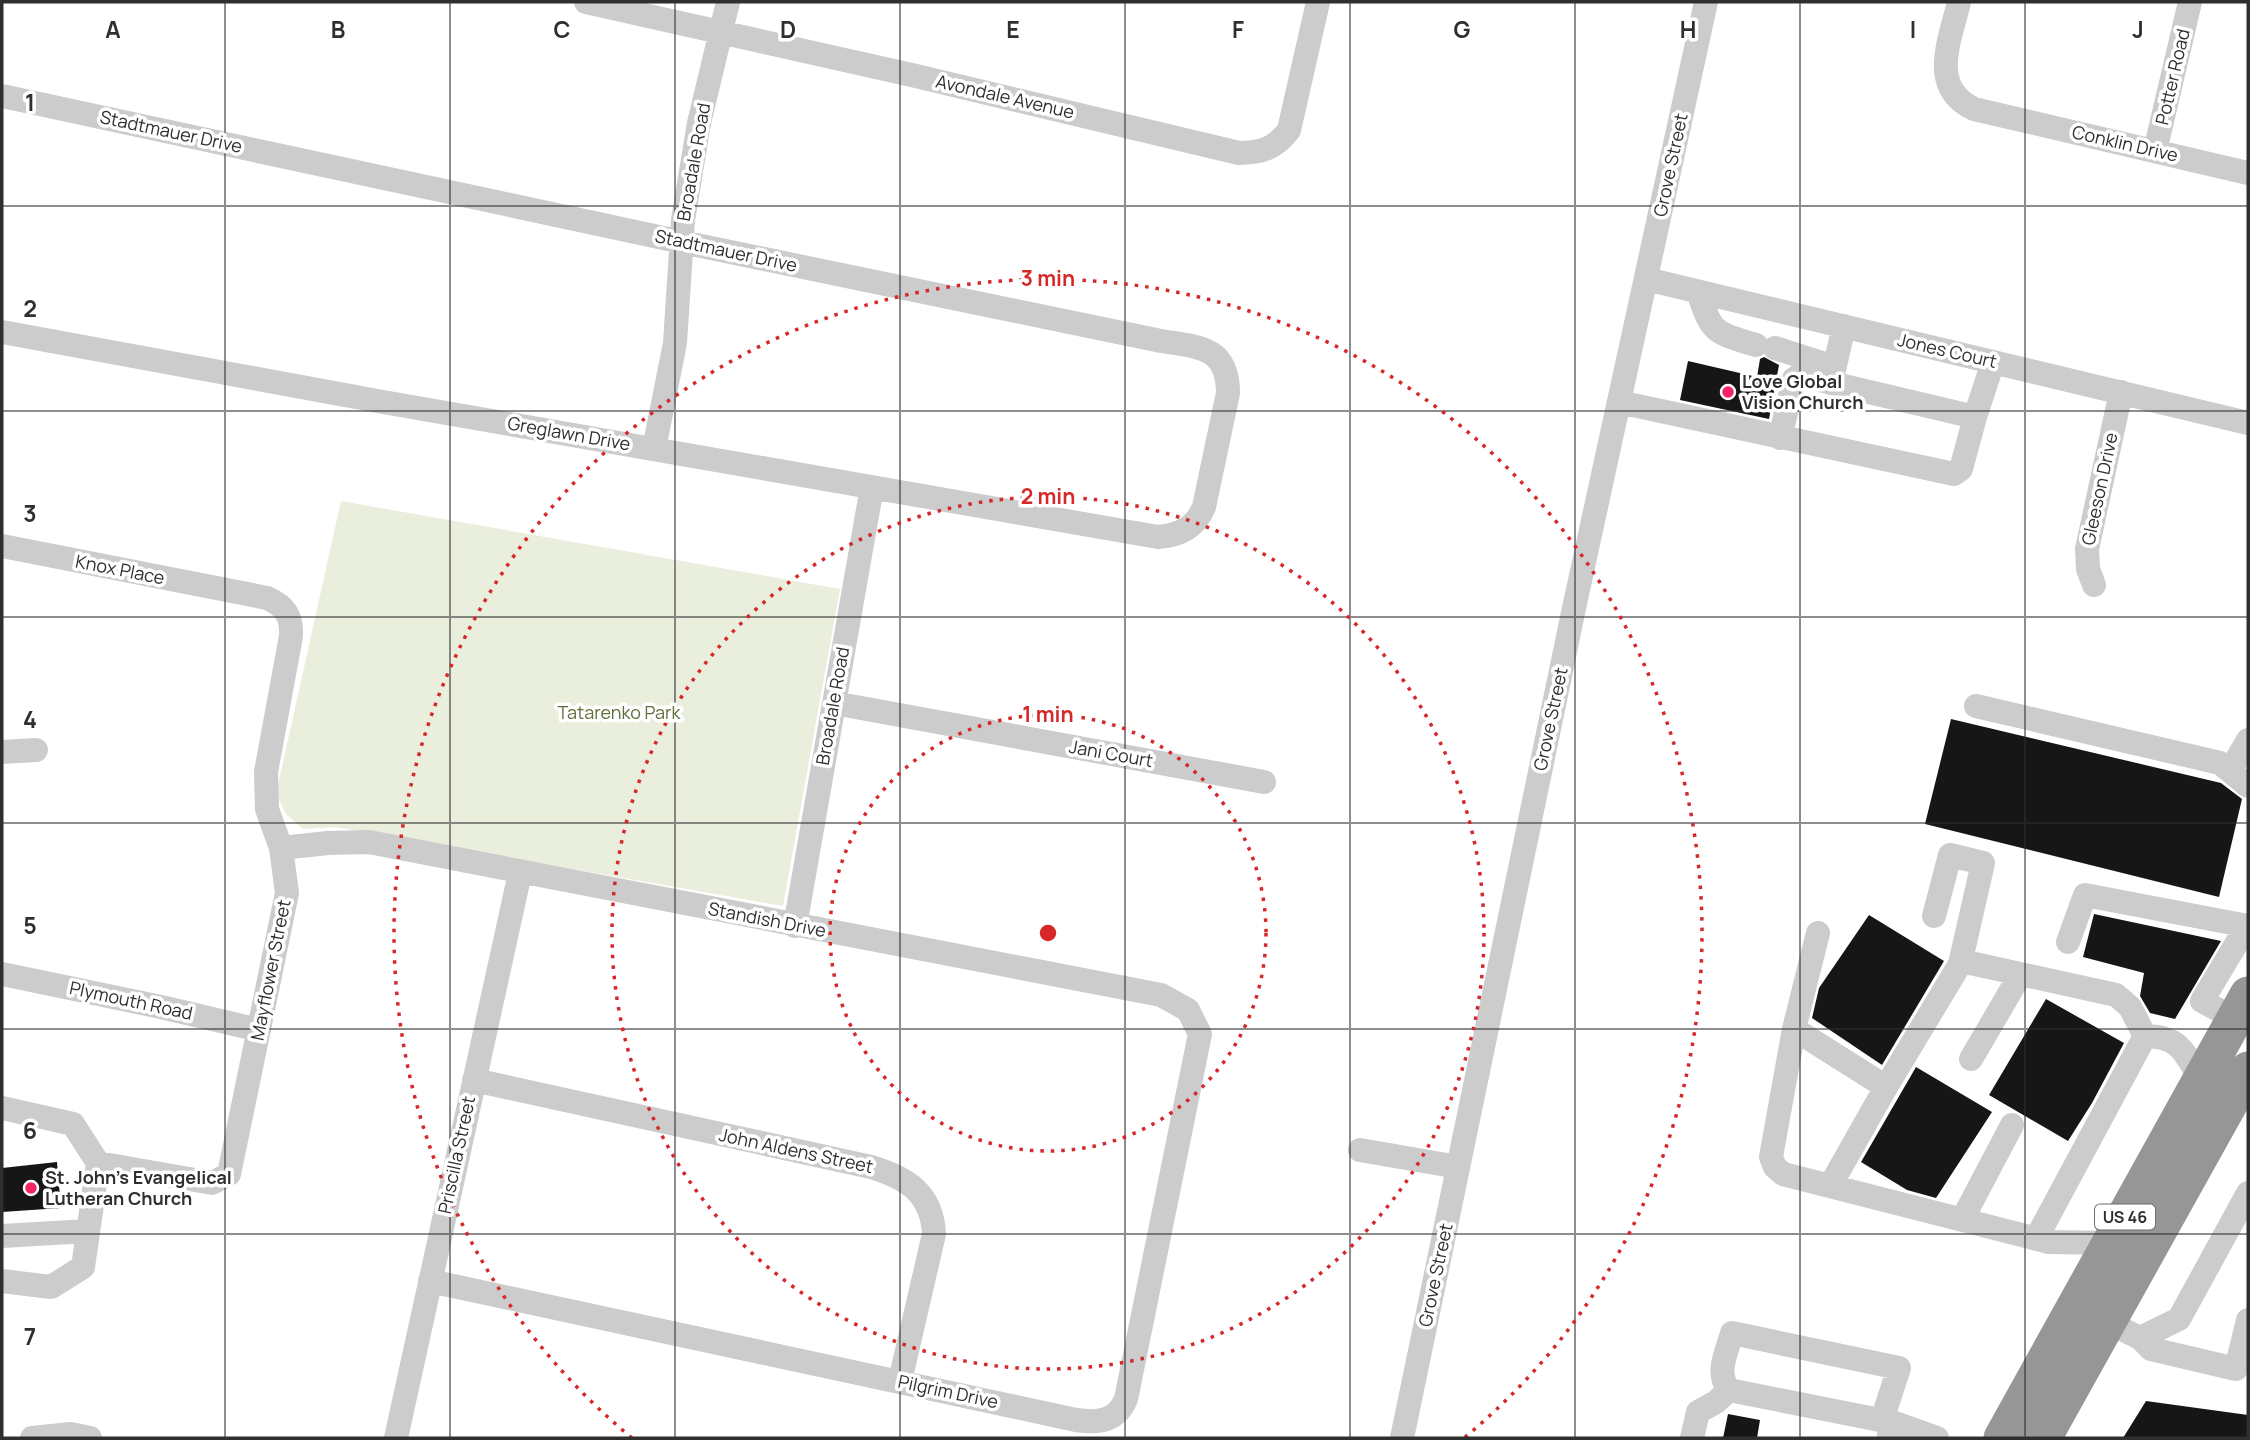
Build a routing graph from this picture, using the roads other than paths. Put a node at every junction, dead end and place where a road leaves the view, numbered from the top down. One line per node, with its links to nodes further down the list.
1 (586, 2): 7 (street, Avondale Avenue)
2 (728, 2): 7 (street, Broadale Road)
3 (1318, 2): 7 (street, Avondale Avenue)
4 (1706, 2): 12 (street, Grove Street)
5 (1959, 2): 9 (street, Conklin Drive)
6 (2190, 2): 9 (street, Potter Road)
7 (721, 32): 11 (street, Broadale Road)
8 (2, 96): 11 (street, Stadtmauer Drive)
9 (2155, 151): 10 (street, Conklin Drive)
10 (2248, 173)
11 (682, 242): 23 (street, Broadale Road); 25 (street, Stadtmauer Drive)
12 (1646, 279): 13 (street, Jones Court); 19 (street, Grove Street)
13 (1698, 292): 14 (street, Jones Court); 17 (street)
14 (1844, 326): 16 (street, Jones Court); 17 (street)
15 (2, 332): 23 (street, Greglawn Drive)
16 (1993, 362): 18 (street, Jones Court); 20 (street)
17 (1833, 375): 20 (street); 22 (street)
18 (2121, 392): 21 (street, Jones Court); 27 (street, Gleeson Drive)
19 (1619, 402): 22 (street); 60 (street, Grove Street)
20 (1975, 417): 22 (street)
21 (2248, 423)
22 (1780, 438)
23 (654, 449): 24 (street, Greglawn Drive)
24 (872, 487): 25 (street, Greglawn Drive); 29 (street, Broadale Road)
25 (1136, 533)
26 (2, 546): 28 (street, Knox Place)
27 (2094, 585)
28 (239, 593): 36 (street, Mayflower Street)
29 (834, 703): 35 (street, Jani Court); 39 (street, Broadale Road)
30 (1976, 706): 34 (street)
31 (2248, 740): 34 (street)
32 (36, 750): 33 (street)
33 (2, 752)
34 (2239, 779)
35 (1264, 782)
36 (281, 848): 37 (street, Standish Drive); 48 (street, Mayflower Street)
37 (520, 873): 39 (street, Standish Drive); 54 (street, Priscilla Street)
38 (1934, 916): 43 (street)
39 (795, 926): 51 (street, Standish Drive)
40 (2248, 926): 42 (street); 46 (street)
41 (1818, 933): 47 (street)
42 (2068, 942)
43 (1961, 961): 45 (street); 55 (street)
44 (2, 974): 48 (street, Plymouth Road)
45 (2020, 975): 49 (street); 50 (street)
46 (2241, 1007): 53 (highway, US 46)
47 (1794, 1029): 55 (street); 61 (street)
48 (259, 1030): 59 (street, Mayflower Street)
49 (2145, 1036): 53 (street); 66 (street)
50 (1971, 1059)
51 (1194, 1069): 76 (street, Pilgrim Drive)
52 (2248, 1070): 71 (highway, US 46)
53 (2200, 1079): 67 (highway, US 46)
54 (474, 1080): 69 (street, Priscilla Street); 73 (street, John Aldens Street)
55 (1886, 1087): 61 (street)
56 (2, 1108): 59 (street)
57 (2012, 1125): 63 (street)
58 (1360, 1150): 60 (street)
59 (97, 1163): 64 (street)
60 (1458, 1167): 80 (street, Grove Street)
61 (1830, 1186): 63 (street)
62 (2248, 1193): 72 (street)
63 (1962, 1220): 66 (street)
64 (88, 1231): 65 (street); 68 (street)
65 (2, 1236)
66 (2036, 1239): 67 (street)
67 (2111, 1243): 83 (highway, US 46)
68 (2, 1281)
69 (430, 1281): 73 (street, Pilgrim Drive); 79 (street, Priscilla Street)
70 (2248, 1320): 72 (street)
71 (2107, 1322): 72 (street); 84 (highway, US 46)
72 (2140, 1338)
73 (900, 1381): 76 (street, Pilgrim Drive)
74 (1729, 1390): 75 (street); 75 (street); 81 (street)
75 (1888, 1427): 82 (street)
76 (1064, 1428)
77 (32, 1438): 78 (street)
78 (90, 1438)
79 (396, 1438)
80 (1402, 1438)
81 (1692, 1438)
82 (1937, 1438)
83 (2002, 1438)
84 (2043, 1438)

